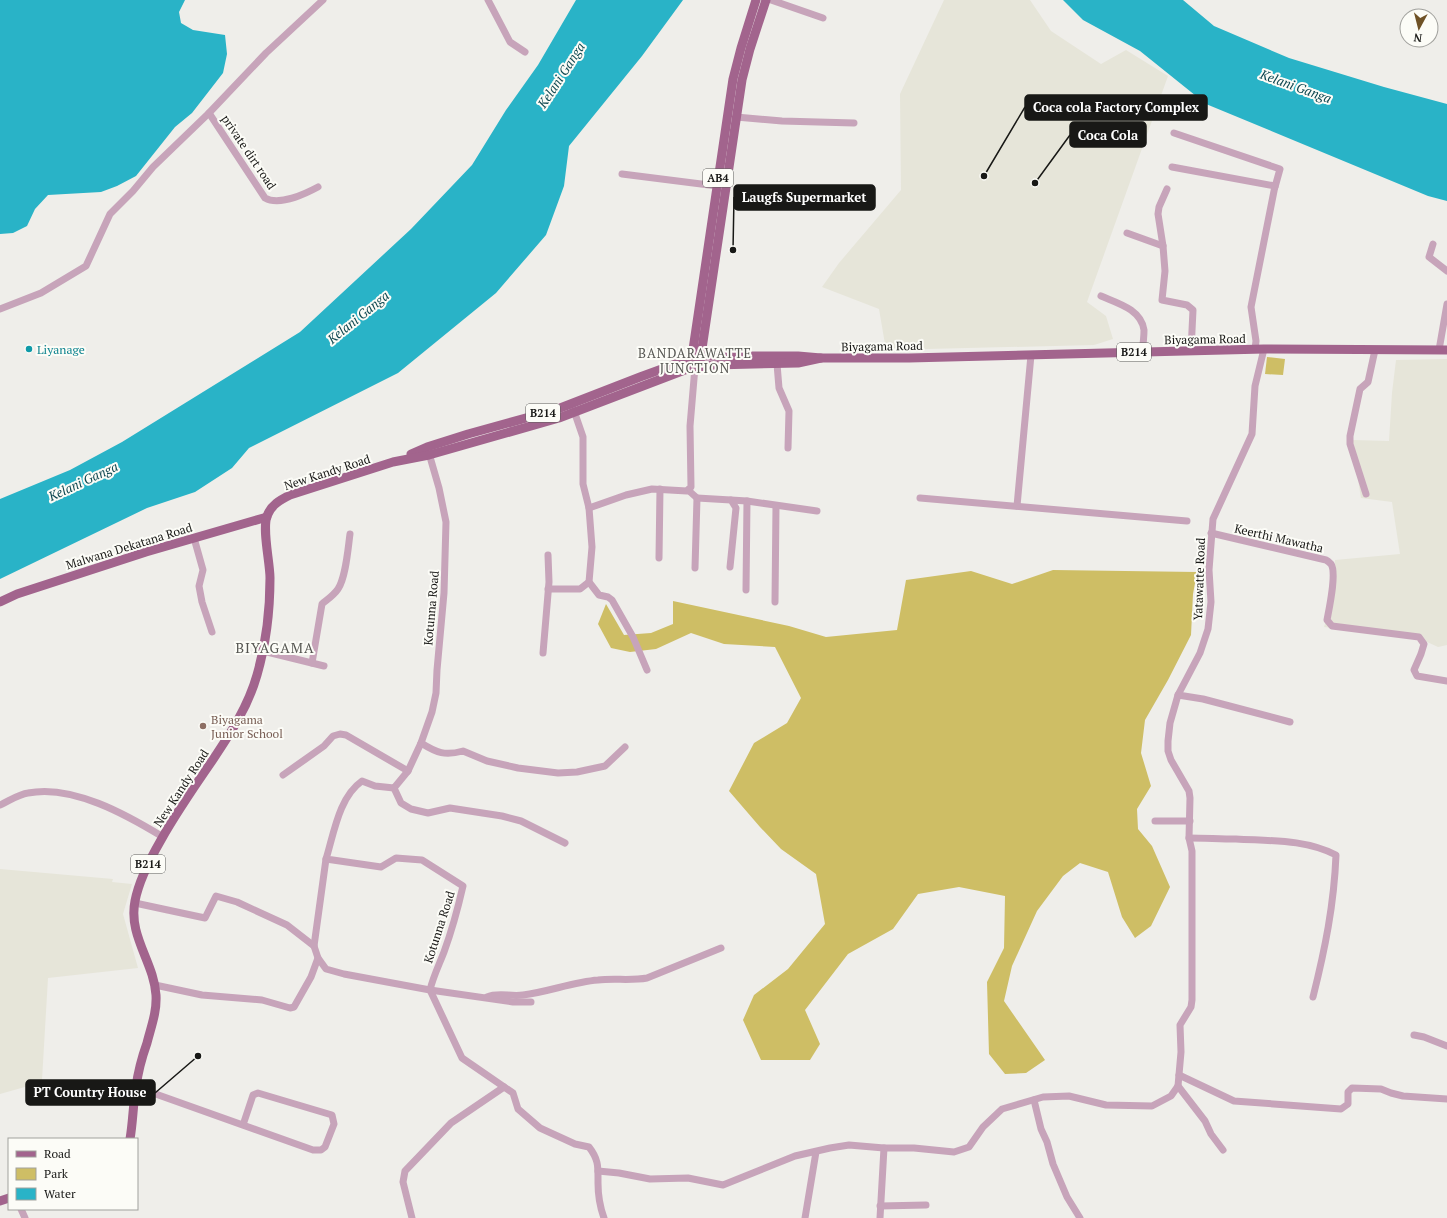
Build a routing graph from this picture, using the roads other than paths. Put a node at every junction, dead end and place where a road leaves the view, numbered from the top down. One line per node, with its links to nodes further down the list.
1 (323, 0): 8 (street)
2 (488, 0): 7 (street)
3 (756, 0): 14 (main road, AB4)
4 (766, 0): 9 (main road, AB4)
5 (771, 0): 6 (street)
6 (823, 18)
7 (525, 52)
8 (209, 112): 15 (street, private dirt road); 24 (street)
9 (736, 117): 10 (street); 14 (main road, AB4)
10 (854, 123)
11 (1174, 133): 16 (street, Yatawatte Road)
12 (1172, 167): 16 (street)
13 (622, 174): 14 (street)
14 (721, 186): 31 (main road, AB4)
15 (318, 187)
16 (1275, 187): 25 (street, Yatawatte Road)
17 (1167, 189): 20 (street)
18 (1127, 233): 20 (street)
19 (1433, 244): 21 (street)
20 (1163, 246): 28 (street)
21 (1447, 270)
22 (1101, 296): 29 (street)
23 (1447, 304): 27 (street)
24 (0, 309)
25 (1260, 349): 26 (main road, Biyagama Road / B214); 28 (main road, Biyagama Road / B214); 51 (street, Yatawatte Road)
26 (1375, 350): 27 (main road, Biyagama Road / B214); 40 (street)
27 (1443, 350)
28 (1191, 351): 29 (main road, Biyagama Road / B214)
29 (1142, 352): 30 (main road, Biyagama Road / B214)
30 (1031, 355): 32 (main road, Biyagama Road / B214); 46 (street)
31 (696, 357): 32 (main road, Biyagama Road / B214); 34 (main road, AB4); 35 (main road, New Kandy Road / B214)
32 (820, 358): 33 (main road, Biyagama Road / B214)
33 (777, 364): 34 (main road, Biyagama Road / B214); 36 (street)
34 (695, 367): 35 (main road, New Kandy Road / B214); 39 (street)
35 (574, 408): 37 (main road, New Kandy Road / B214); 47 (street)
36 (788, 448)
37 (428, 451): 49 (main road, New Kandy Road / B214); 72 (street, Kotunna Road)
38 (660, 489): 39 (street); 47 (street); 55 (street)
39 (688, 490): 41 (street)
40 (1366, 494)
41 (697, 498): 43 (street); 57 (street)
42 (920, 498): 46 (street)
43 (731, 500): 44 (street); 56 (street)
44 (747, 501): 45 (street); 60 (street)
45 (776, 506): 48 (street); 62 (street)
46 (1017, 506): 50 (street)
47 (589, 508): 58 (street)
48 (818, 512)
49 (267, 517): 53 (main road, Malwana Dekatana Road); 64 (main road, New Kandy Road / B214)
50 (1187, 521)
51 (1211, 533): 69 (street, Keerthi Mawatha); 70 (street, Yatawatte Road)
52 (350, 534): 66 (street)
53 (194, 538): 61 (main road, Malwana Dekatana Road); 63 (street)
54 (548, 555): 59 (street)
55 (659, 558)
56 (730, 567)
57 (695, 568)
58 (589, 582): 59 (street); 68 (street)
59 (548, 589): 65 (street)
60 (746, 590)
61 (0, 602)
62 (775, 602)
63 (212, 632)
64 (263, 651): 66 (street); 80 (main road, New Kandy Road / B214)
65 (544, 653)
66 (312, 663): 67 (street)
67 (324, 666)
68 (647, 670)
69 (1447, 681)
70 (1178, 695): 71 (street); 79 (street, Yatawatte Road)
71 (1290, 722)
72 (421, 744): 73 (street); 74 (street, Kotunna Road)
73 (625, 747)
74 (408, 770): 75 (street); 76 (street, Kotunna Road)
75 (283, 775)
76 (394, 788): 82 (street); 83 (street)
77 (0, 805): 80 (street)
78 (1155, 821): 79 (street)
79 (1190, 821): 81 (street, Yatawatte Road)
80 (163, 837): 84 (main road, New Kandy Road / B214)
81 (1189, 838): 90 (street); 95 (street, Yatawatte Road)
82 (565, 842)
83 (326, 858): 85 (street); 89 (street, Kotunna Road)
84 (135, 902): 85 (street); 88 (main road, New Kandy Road / B214)
85 (314, 946): 87 (street)
86 (721, 948): 91 (street)
87 (318, 958): 88 (street); 89 (street)
88 (155, 985): 97 (main road, New Kandy Road / B214)
89 (430, 990): 91 (street); 98 (street)
90 (1313, 997)
91 (486, 998): 92 (street)
92 (531, 1002)
93 (1414, 1035): 94 (street)
94 (1447, 1046)
95 (1180, 1075): 96 (street, Yatawatte Road); 99 (street)
96 (1178, 1086): 100 (street); 104 (street)
97 (136, 1087): 101 (street); 102 (main road, New Kandy Road / B214)
98 (504, 1087): 106 (street); 109 (street)
99 (1447, 1099)
100 (1034, 1100): 103 (street); 113 (street)
101 (243, 1125): 101 (street)
102 (130, 1138)
103 (884, 1148): 105 (street); 108 (street)
104 (1223, 1150)
105 (816, 1152): 106 (street); 111 (street)
106 (598, 1171): 110 (street)
107 (926, 1205): 108 (street)
108 (880, 1206): 112 (street)
109 (412, 1218)
110 (604, 1218)
111 (805, 1218)
112 (880, 1218)
113 (1080, 1218)

